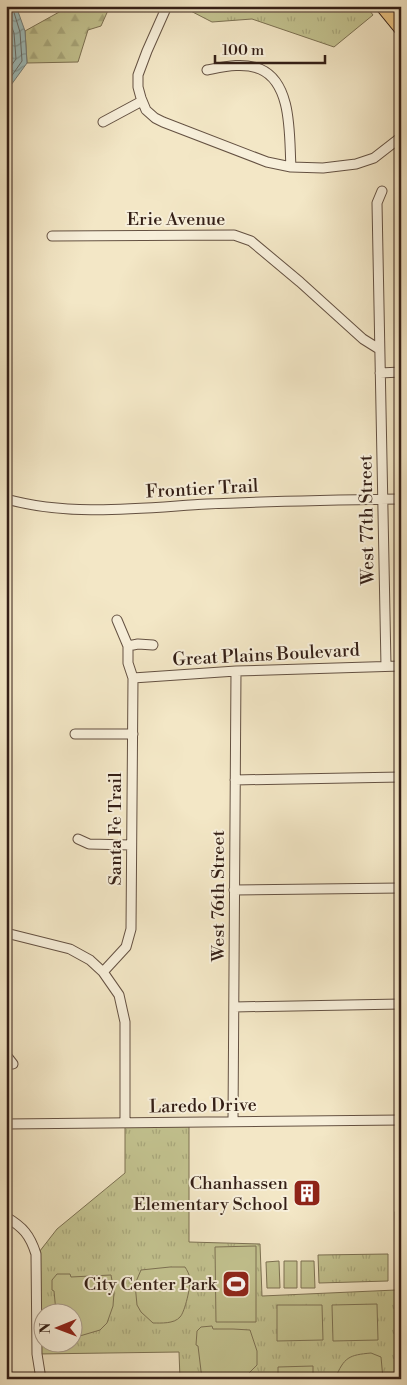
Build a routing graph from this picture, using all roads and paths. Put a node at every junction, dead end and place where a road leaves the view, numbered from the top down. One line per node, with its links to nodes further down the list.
1 (167, 6): 5 (street)
2 (383, 6): 3 (main road)
3 (401, 28)
4 (206, 70): 8 (street)
5 (142, 101): 6 (street); 8 (street)
6 (103, 122)
7 (401, 137): 8 (street)
8 (291, 167)
9 (382, 191): 11 (street)
10 (52, 236): 11 (street, Erie Avenue)
11 (379, 349): 13 (street, West 77th Street)
12 (401, 372): 13 (street)
13 (380, 373): 16 (street, West 77th Street)
14 (401, 498): 16 (street, Frontier Trail)
15 (6, 499): 16 (street, Frontier Trail)
16 (384, 499): 20 (street, West 77th Street)
17 (117, 620): 19 (street, Santa Fe Trail)
18 (153, 645): 19 (street)
19 (128, 646): 23 (street, Santa Fe Trail)
20 (386, 666): 21 (street, Great Plains Boulevard); 22 (street, Great Plains Boulevard)
21 (401, 666)
22 (236, 671): 23 (street, Great Plains Boulevard); 27 (street, West 76th Street)
23 (133, 678): 25 (street, Santa Fe Trail)
24 (75, 734): 25 (street)
25 (133, 734): 29 (street, Santa Fe Trail)
26 (401, 777): 27 (street)
27 (235, 780): 31 (street, West 76th Street)
28 (78, 838): 29 (street)
29 (131, 845): 33 (street, Santa Fe Trail)
30 (401, 888): 31 (street)
31 (234, 890): 35 (street, West 76th Street)
32 (6, 933): 33 (street)
33 (103, 972): 40 (street)
34 (401, 1004): 35 (street)
35 (234, 1007): 39 (street, West 76th Street)
36 (6, 1055): 37 (street)
37 (13, 1064)
38 (401, 1120): 39 (street, Laredo Drive)
39 (234, 1121): 40 (street, Laredo Drive)
40 (125, 1123): 41 (street, Laredo Drive)
41 (6, 1124)
42 (6, 1217): 43 (street)
43 (41, 1379)

